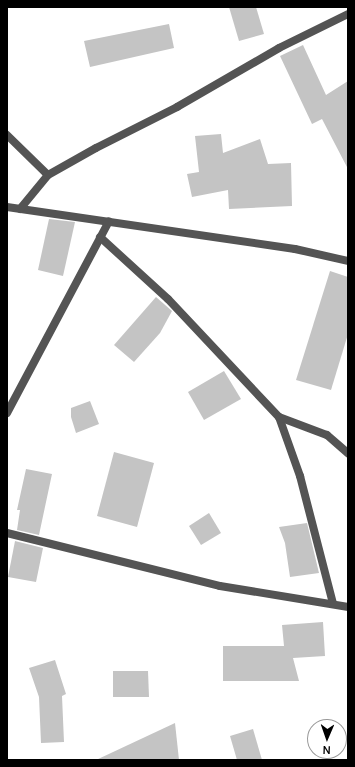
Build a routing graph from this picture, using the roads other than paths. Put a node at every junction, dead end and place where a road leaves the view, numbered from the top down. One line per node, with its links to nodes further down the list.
1 (348, 14): 3 (street)
2 (7, 135): 3 (street)
3 (48, 175): 5 (street)
4 (7, 207): 5 (street)
5 (20, 208): 6 (street)
6 (109, 221): 7 (street); 8 (street)
7 (100, 237): 9 (street); 10 (street)
8 (348, 261)
9 (7, 413)
10 (279, 418): 11 (street); 13 (street)
11 (348, 453)
12 (7, 533): 13 (street)
13 (332, 604): 14 (street)
14 (348, 607)

